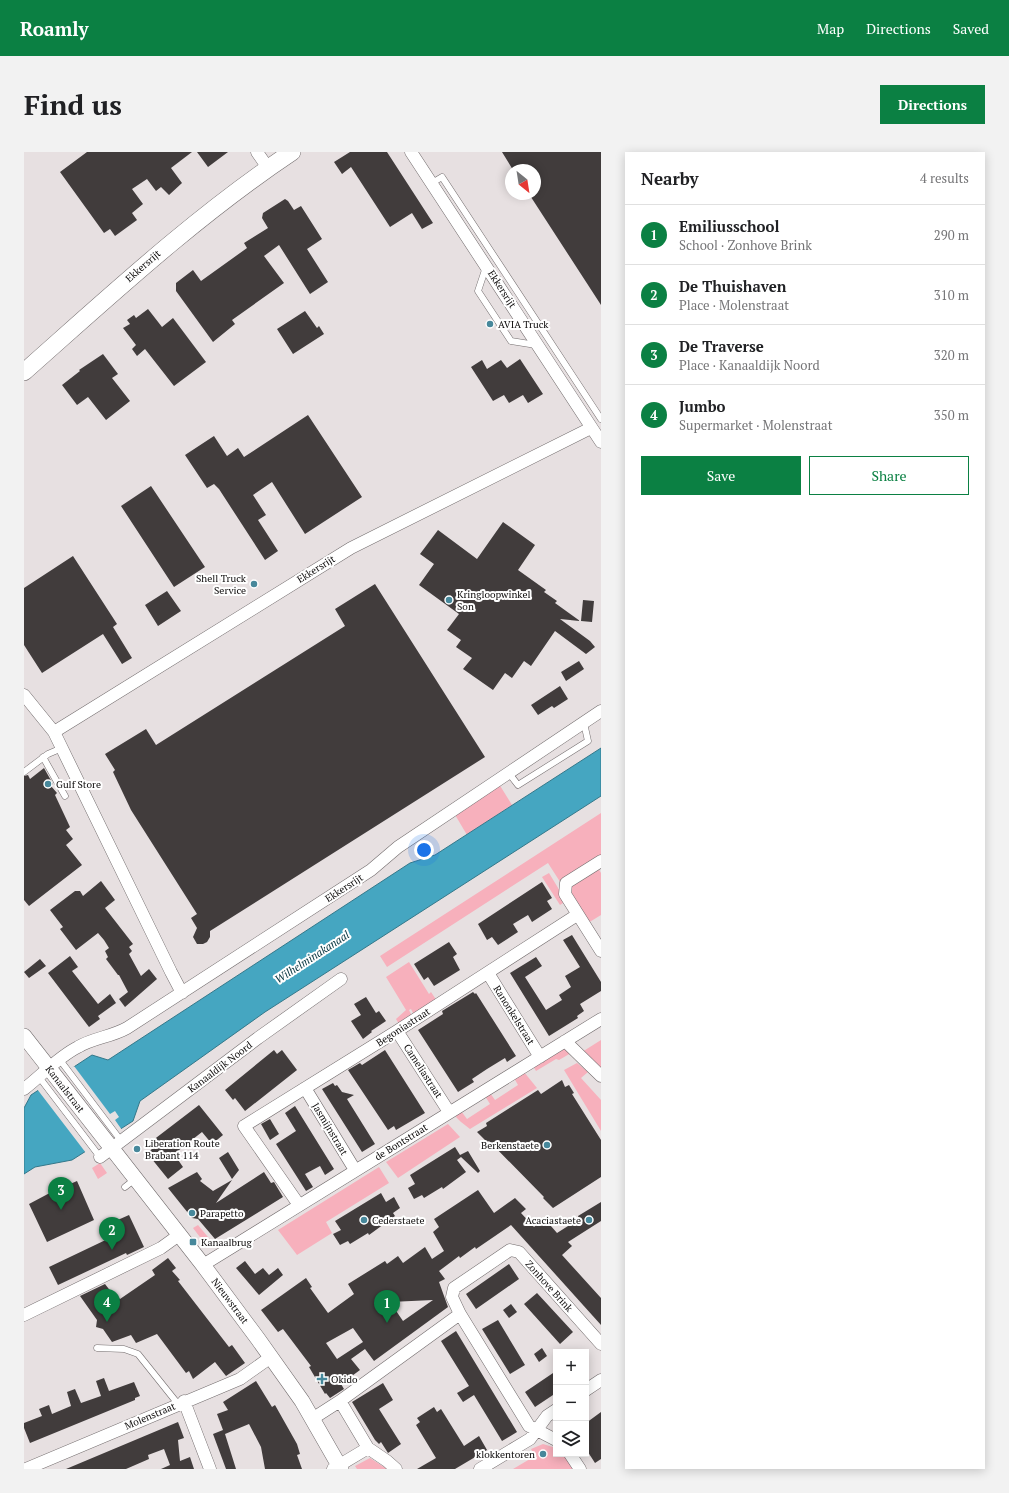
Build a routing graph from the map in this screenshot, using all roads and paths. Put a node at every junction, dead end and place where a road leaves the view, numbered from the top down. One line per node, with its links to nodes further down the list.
1 (257, 152): 4 (street)
2 (292, 152): 4 (main road, Ekkersrijt)
3 (411, 152): 5 (street, Ekkersrijt)
4 (268, 168): 8 (main road, Ekkersrijt)
5 (432, 183): 6 (street, Ekkersrijt); 9 (lane)
6 (487, 266): 7 (street, Ekkersrijt); 7 (lane)
7 (538, 345): 10 (street, Ekkersrijt)
8 (24, 372)
9 (601, 419)
10 (591, 428): 11 (street, Ekkersrijt); 15 (street, Ekkersrijt)
11 (601, 442)
12 (24, 695): 15 (street)
13 (601, 711): 14 (street, Ekkersrijt)
14 (584, 723): 19 (street, Ekkersrijt); 19 (lane)
15 (54, 732): 16 (street)
16 (62, 748): 17 (lane); 26 (street)
17 (43, 757): 18 (lane); 20 (lane)
18 (24, 772)
19 (508, 772): 26 (street, Ekkersrijt)
20 (65, 796)
21 (601, 861): 22 (street)
22 (577, 915): 23 (street); 24 (street, Begoniastraat)
23 (601, 951)
24 (488, 973): 28 (street, Begoniastraat); 31 (street, Ranonkelstraat)
25 (342, 979): 37 (street, Kanaaldijk Noord)
26 (182, 993): 32 (street, Ekkersrijt)
27 (601, 1020): 30 (street, de Bontstraat)
28 (397, 1031): 34 (street, Begoniastraat); 36 (street, Cameliastraat)
29 (24, 1036): 32 (street, Kanaalstraat)
30 (565, 1041): 31 (street, de Bontstraat); 33 (street)
31 (540, 1057): 36 (street, de Bontstraat)
32 (53, 1073): 35 (street, Ekkersrijt); 37 (street, Kanaalstraat)
33 (601, 1076)
34 (305, 1088): 38 (street, Jasmijnstraat); 39 (street, Begoniastraat)
35 (24, 1089)
36 (450, 1112): 38 (street, de Bontstraat)
37 (108, 1145): 40 (street, Nieuwstraat)
38 (355, 1170): 39 (street, de Bontstraat)
39 (299, 1205): 41 (street, de Bontstraat)
40 (179, 1235): 41 (street, Nieuwstraat); 43 (street)
41 (203, 1265): 46 (street, Nieuwstraat)
42 (460, 1314): 44 (street, Zonhove Brink); 49 (street); 53 (street, Zonhove Brink)
43 (24, 1315)
44 (601, 1344)
45 (97, 1348): 50 (lane)
46 (271, 1357): 50 (street, Molenstraat); 52 (street, Nieuwstraat)
47 (601, 1380): 48 (street)
48 (589, 1388)
49 (340, 1401): 52 (street); 55 (street)
50 (181, 1403): 58 (street, Molenstraat); 59 (street)
51 (553, 1412): 53 (street)
52 (312, 1418): 57 (street, Nieuwstraat)
53 (537, 1430): 54 (street, Zonhove Brink); 61 (street)
54 (553, 1438)
55 (368, 1448): 57 (street); 60 (street)
56 (572, 1457): 62 (street)
57 (338, 1467)
58 (26, 1469)
59 (210, 1469)
60 (396, 1469)
61 (480, 1469)
62 (580, 1469)

